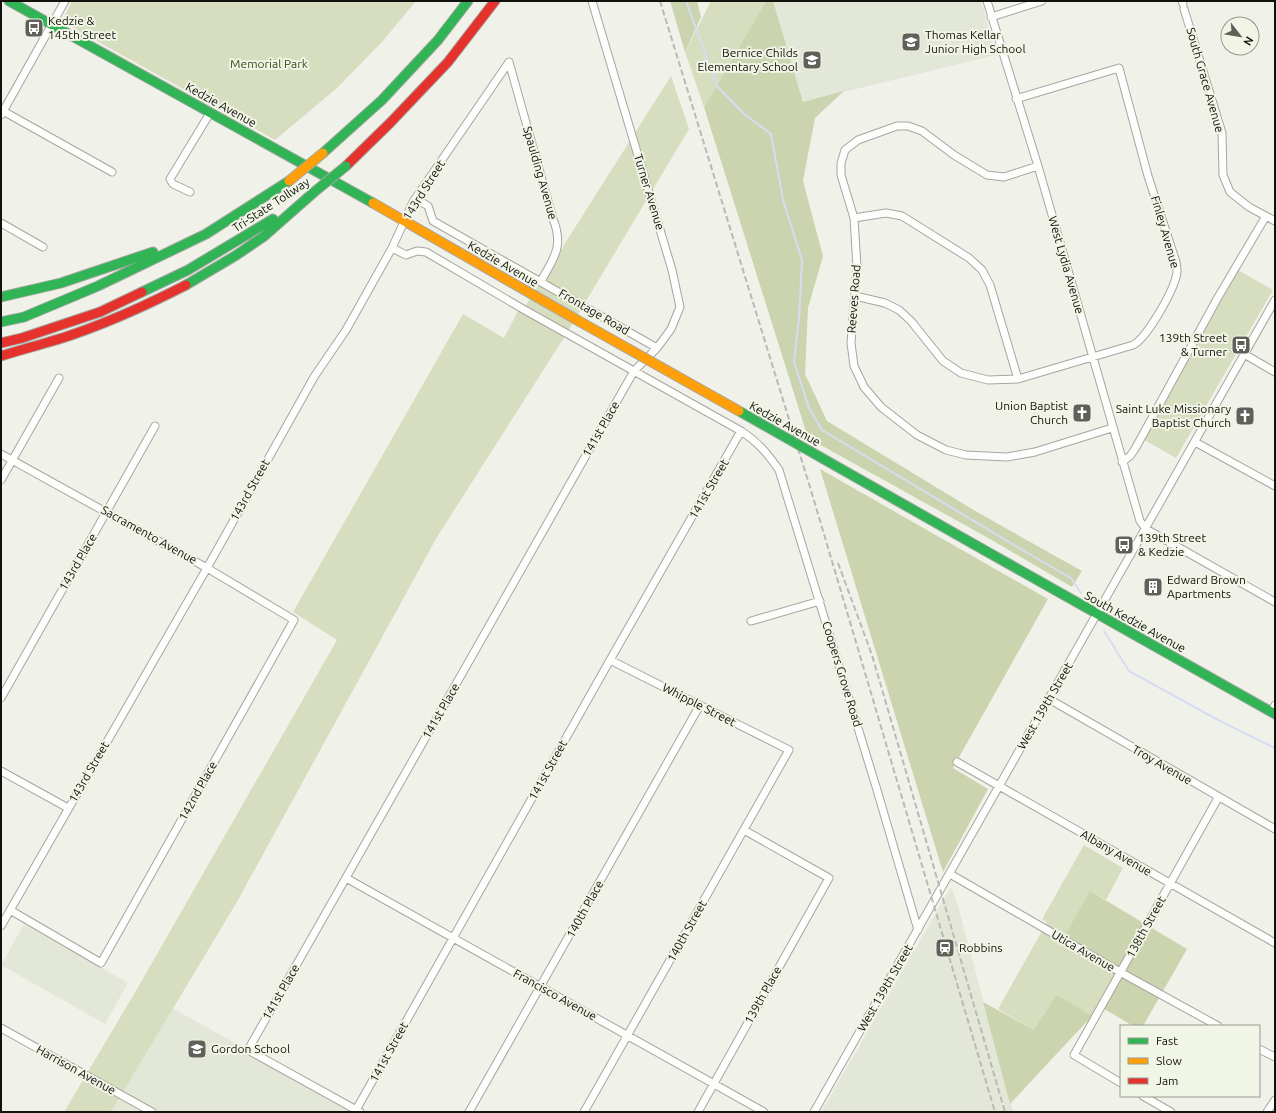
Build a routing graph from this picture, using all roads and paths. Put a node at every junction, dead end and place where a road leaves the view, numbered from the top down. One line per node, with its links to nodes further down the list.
1 (9, 1): 10 (main road, Kedzie Avenue)
2 (65, 1): 10 (street)
3 (468, 1): 25 (main road, Tri-State Tollway, bridge)
4 (495, 1): 18 (main road, Tri-State Tollway, bridge)
5 (592, 1): 34 (street, Turner Avenue)
6 (987, 1): 9 (street, West Lydia Avenue)
7 (1042, 1): 9 (street)
8 (1183, 5): 20 (street, South Grace Avenue)
9 (991, 17): 12 (street, West Lydia Avenue)
10 (52, 25): 13 (street); 14 (main road, Kedzie Avenue)
11 (509, 62): 19 (street, 143rd Street); 28 (street, Spaulding Avenue)
12 (1016, 99): 15 (street, West Lydia Avenue); 37 (street, Finley Avenue)
13 (2, 113): 16 (street)
14 (210, 113): 17 (street); 22 (main road, Kedzie Avenue)
15 (1038, 166): 21 (street, Reeves Road); 37 (street, West Lydia Avenue)
16 (112, 172)
17 (190, 192)
18 (312, 193): 33 (main road, Tri-State Tollway); 36 (main road)
19 (413, 202): 22 (street, 143rd Street); 28 (street, Frontage Road)
20 (1266, 216): 23 (street, South Grace Avenue); 48 (street)
21 (854, 218): 29 (street, Reeves Road); 41 (street)
22 (404, 220): 27 (street, 143rd Street); 53 (main road, Kedzie Avenue, bridge)
23 (1275, 222)
24 (1, 223): 26 (street)
25 (206, 234): 30 (main road); 32 (main road, Tri-State Tollway)
26 (42, 247)
27 (392, 248): 38 (street, Coopers Grove Road); 54 (street, 143rd Street)
28 (541, 281): 34 (street, Frontage Road)
29 (855, 296): 41 (street, Finley Avenue); 43 (street, Reeves Road)
30 (1, 297)
31 (1275, 300): 35 (street, West 139th Street)
32 (1, 322)
33 (1, 343)
34 (657, 348): 38 (street, Turner Avenue)
35 (1244, 354): 39 (street); 45 (street, West 139th Street)
36 (1, 356)
37 (1093, 357): 41 (street, Finley Avenue); 43 (street, West Lydia Avenue)
38 (634, 371): 44 (street, Coopers Grove Road); 74 (street, 141st Place)
39 (1275, 372)
40 (59, 378): 47 (street)
41 (1018, 379)
42 (155, 426): 51 (street, 143rd Place)
43 (1112, 428): 48 (street, West Lydia Avenue)
44 (742, 431): 55 (street, Coopers Grove Road); 60 (street, 141st Street)
45 (1195, 442): 50 (street); 52 (street, West 139th Street)
46 (1, 454): 47 (street, Sacramento Avenue)
47 (12, 460): 49 (street); 51 (street, Sacramento Avenue)
48 (1122, 462): 52 (street, West Lydia Avenue)
49 (1, 480)
50 (1275, 486)
51 (107, 512): 54 (street, Sacramento Avenue); 61 (street, 143rd Place)
52 (1146, 529): 56 (street); 57 (street, West 139th Street)
53 (984, 550): 57 (main road, South Kedzie Avenue)
54 (207, 568): 58 (street, Sacramento Avenue); 70 (street, 143rd Street)
55 (820, 601): 59 (street); 79 (street, Coopers Grove Road)
56 (1275, 602)
57 (1097, 615): 62 (street, West 139th Street); 64 (main road, South Kedzie Avenue)
58 (294, 620): 76 (street, 142nd Place)
59 (751, 621)
60 (610, 660): 63 (street, Whipple Street); 80 (street, 141st Street)
61 (1, 698)
62 (1049, 699): 68 (street, West 139th Street); 69 (street, Troy Avenue)
63 (700, 705): 65 (street, Whipple Street); 83 (street, 140th Place)
64 (1274, 710)
65 (789, 750): 72 (street, 140th Street)
66 (957, 762): 68 (street, Albany Avenue)
67 (1, 771): 70 (street)
68 (999, 786): 73 (street, West 139th Street); 75 (street, Albany Avenue)
69 (1218, 798): 71 (street, Troy Avenue); 75 (street, 138th Street)
70 (68, 808): 76 (street, 143rd Street)
71 (1275, 829)
72 (744, 830): 86 (street, 140th Street); 90 (street, 139th Place)
73 (950, 874): 79 (street, West 139th Street); 82 (street, Utica Avenue)
74 (346, 878): 80 (street, Francisco Avenue); 93 (street, 141st Place)
75 (1170, 884): 81 (street, Albany Avenue); 82 (street, 138th Street)
76 (10, 910): 77 (street, 143rd Street)
77 (3, 916): 78 (street, 143rd Street)
78 (1, 926)
79 (918, 930): 99 (street, West 139th Street)
80 (453, 938): 83 (street, Francisco Avenue); 93 (street, 141st Street)
81 (1275, 944)
82 (1120, 972): 84 (street, Utica Avenue); 89 (street, 138th Street)
83 (541, 987): 86 (street, Francisco Avenue); 95 (street, 140th Place)
84 (1216, 1025)
85 (1, 1028): 94 (street, Harrison Avenue)
86 (628, 1036): 90 (street, Francisco Avenue); 96 (street, 140th Street)
87 (1260, 1050): 88 (street)
88 (1275, 1058)
89 (1120, 1082)
90 (714, 1084): 97 (street, 139th Place); 98 (street, Francisco Avenue)
91 (1145, 1097): 100 (street)
92 (1275, 1100): 101 (street)
93 (358, 1111)
94 (152, 1112)
95 (469, 1112)
96 (584, 1112)
97 (698, 1112)
98 (764, 1112)
99 (814, 1112)
100 (1171, 1112)
101 (1267, 1112)

